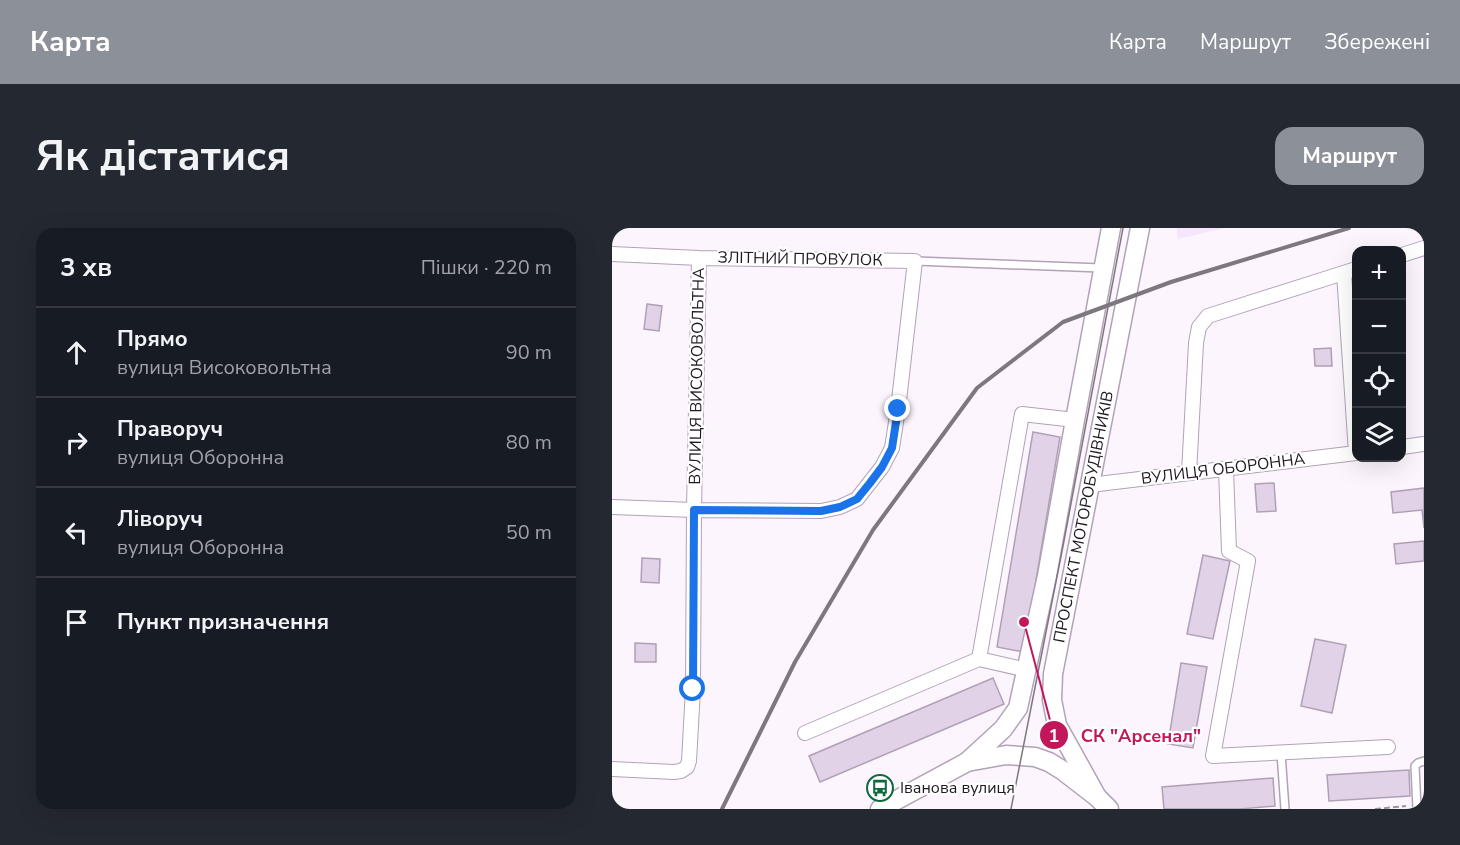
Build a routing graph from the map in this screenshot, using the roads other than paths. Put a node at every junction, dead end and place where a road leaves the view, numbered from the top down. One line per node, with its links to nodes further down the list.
1 (1111, 228): 8 (main road, ПРОСПЕКТ МОТОРОБУДІВНИКІВ)
2 (1140, 228): 17 (main road, ПРОСПЕКТ МОТОРОБУДІВНИКІВ)
3 (1424, 248): 4 (street)
4 (1406, 253)
5 (612, 254): 6 (street, ЗЛІТНИЙ ПРОВУЛОК)
6 (699, 258): 7 (street, ЗЛІТНИЙ ПРОВУЛОК); 19 (street, ВУЛИЦЯ ВИСОКОВОЛЬТНА)
7 (915, 261): 8 (lane); 19 (street)
8 (1104, 268): 11 (main road, ПРОСПЕКТ МОТОРОБУДІВНИКІВ)
9 (1350, 271): 10 (street); 16 (street)
10 (1355, 408)
11 (1075, 420): 20 (street); 21 (main road, ПРОСПЕКТ МОТОРОБУДІВНИКІВ)
12 (1424, 444): 13 (street)
13 (1406, 446)
14 (1352, 453): 15 (street, ВУЛИЦЯ ОБОРОННА)
15 (1226, 469): 16 (street, ВУЛИЦЯ ОБОРОННА); 24 (street)
16 (1189, 473): 17 (street, ВУЛИЦЯ ОБОРОННА)
17 (1090, 486): 28 (main road, ПРОСПЕКТ МОТОРОБУДІВНИКІВ)
18 (612, 507): 19 (street)
19 (694, 510): 27 (street, ВУЛИЦЯ ВИСОКОВОЛЬТНА)
20 (979, 660): 21 (street); 22 (street)
21 (1027, 670): 26 (main road, ПРОСПЕКТ МОТОРОБУДІВНИКІВ)
22 (805, 733)
23 (1388, 747): 24 (street)
24 (1281, 753): 31 (lane)
25 (1424, 761): 29 (lane)
26 (967, 762): 28 (main road); 30 (main road)
27 (612, 769)
28 (1103, 803)
29 (1417, 807)
30 (880, 809)
31 (1285, 809)

